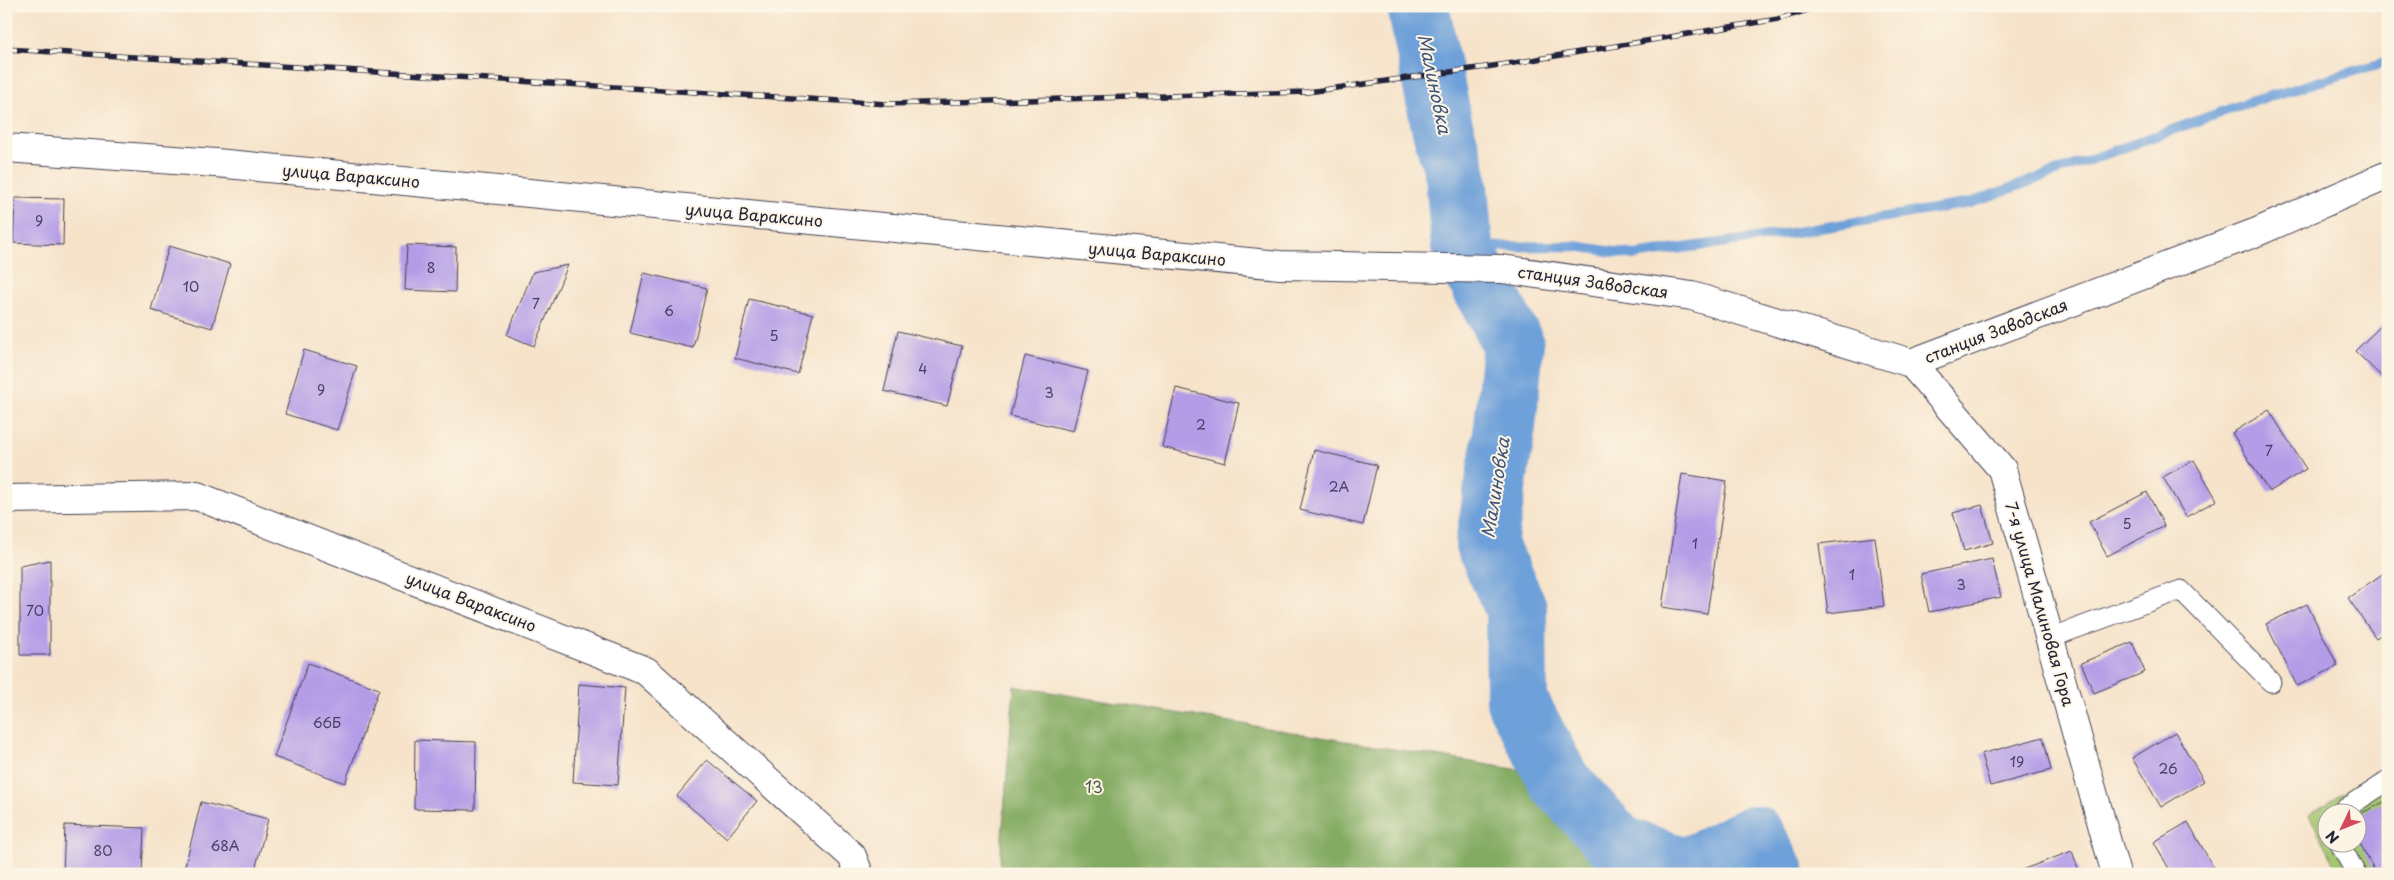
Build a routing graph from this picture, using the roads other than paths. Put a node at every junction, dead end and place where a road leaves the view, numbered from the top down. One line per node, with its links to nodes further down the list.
1 (6, 148): 3 (street, улица Вараксино)
2 (2388, 175): 4 (street, станция Заводская)
3 (1502, 269): 4 (street, станция Заводская)
4 (1911, 363): 6 (street, 7-я улица Малиновая Гора)
5 (6, 499): 11 (street, улица Вараксино)
6 (2050, 638): 7 (lane); 12 (street, 7-я улица Малиновая Гора)
7 (2271, 682)
8 (2388, 781): 9 (lane)
9 (2355, 802)
10 (2344, 852): 13 (lane)
11 (859, 874)
12 (2116, 874)
13 (2356, 874)

